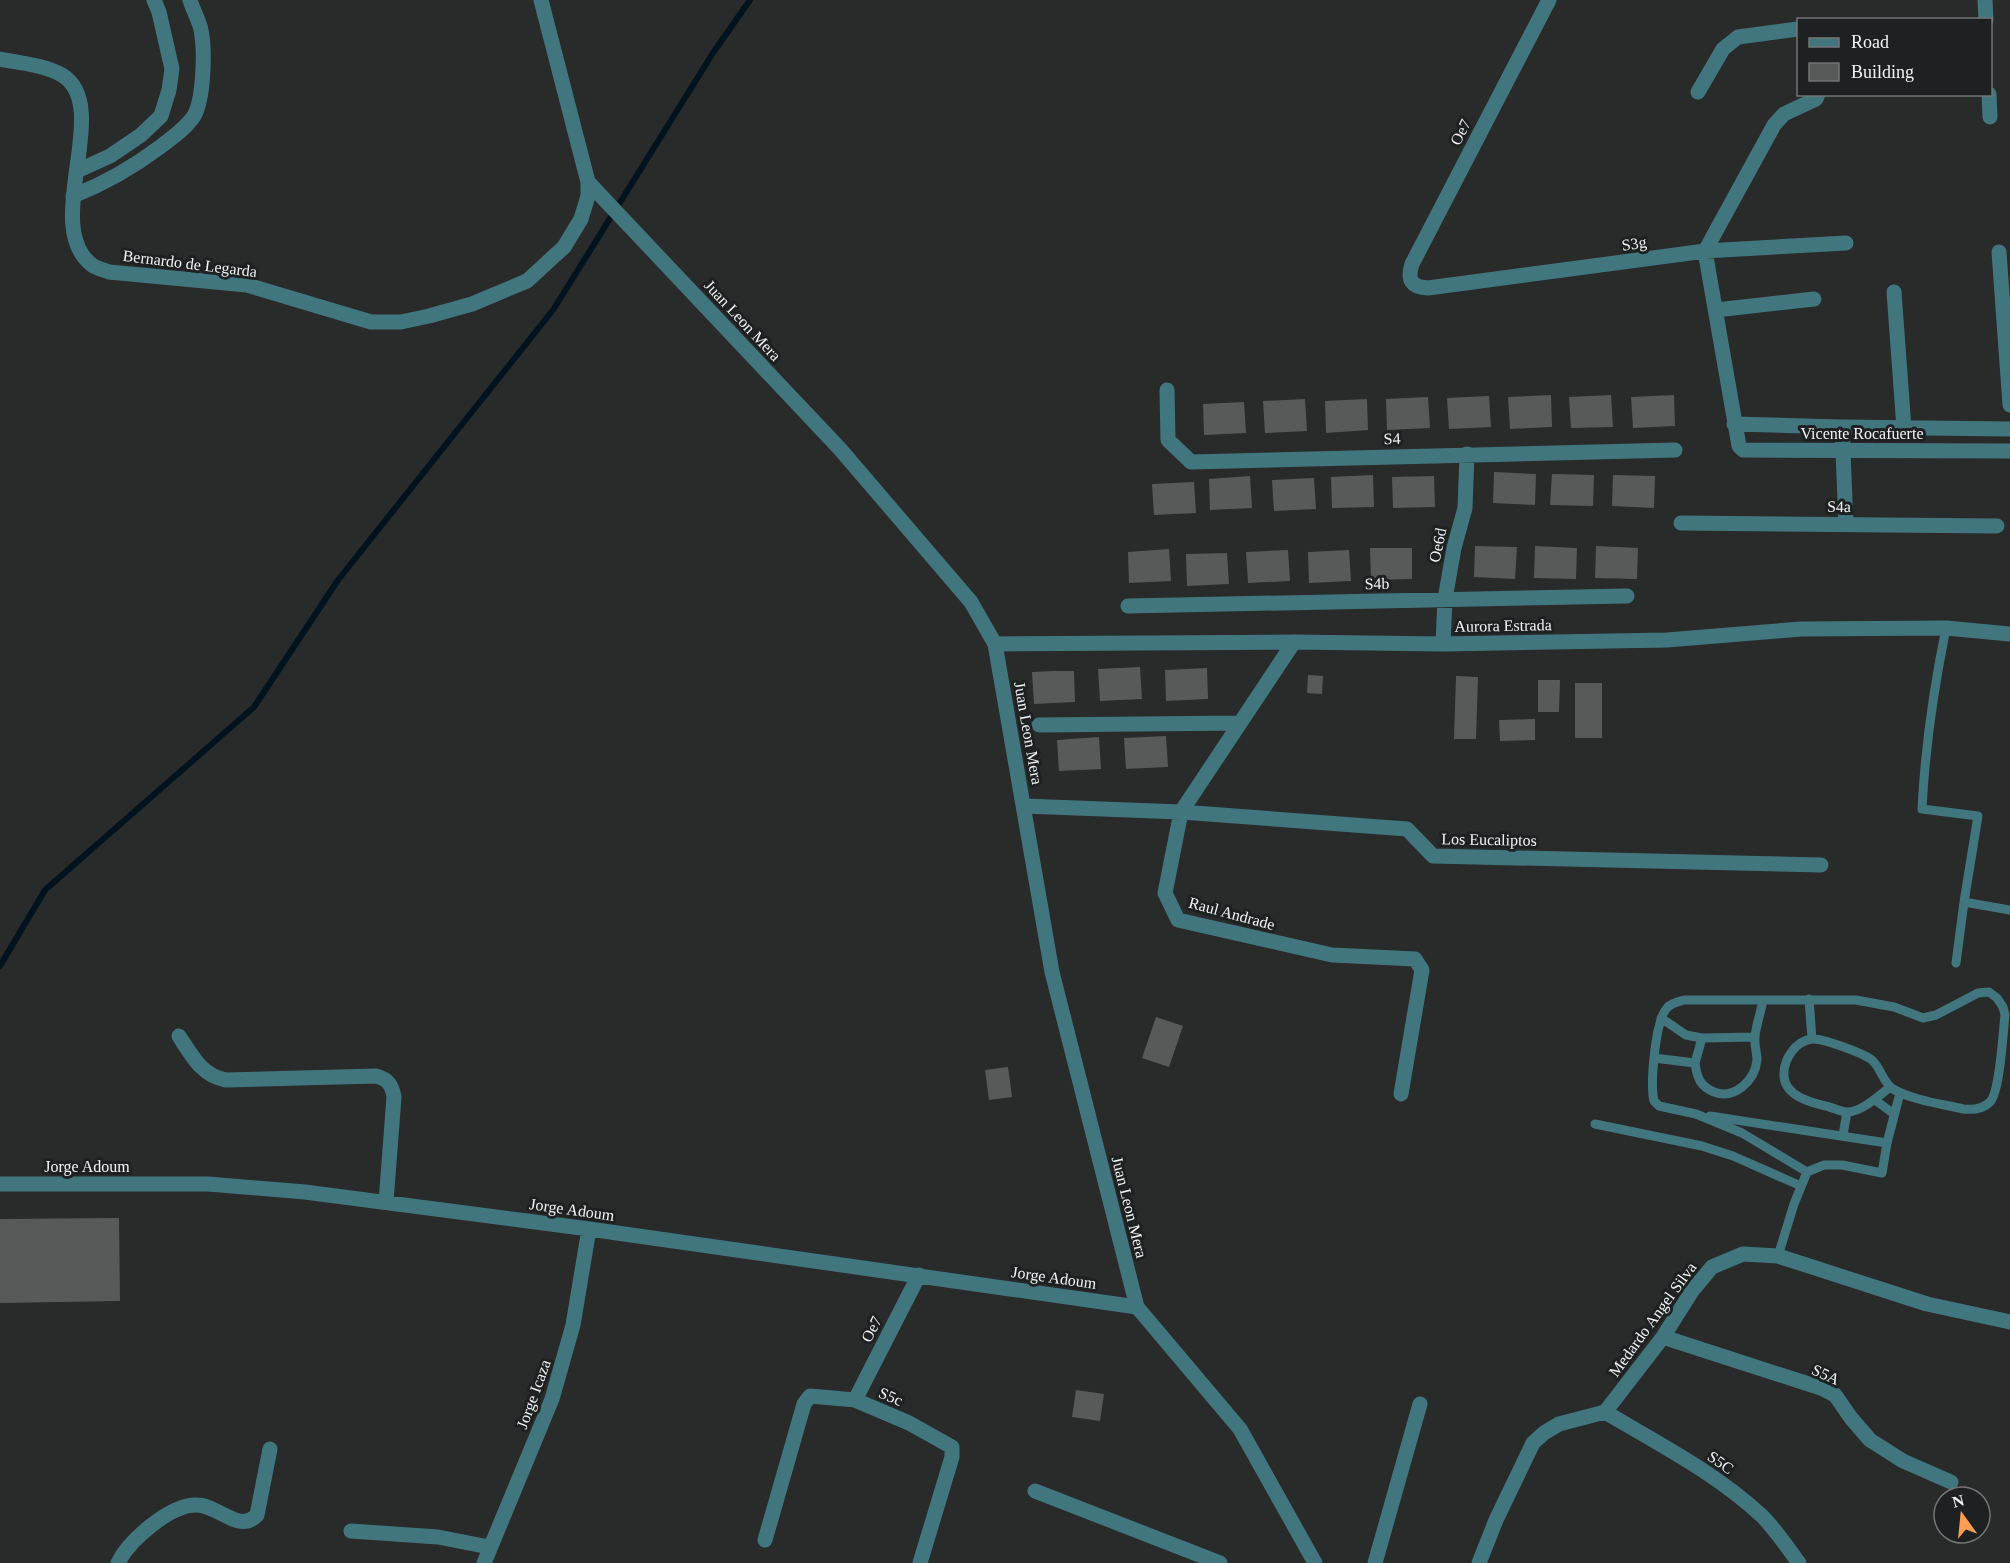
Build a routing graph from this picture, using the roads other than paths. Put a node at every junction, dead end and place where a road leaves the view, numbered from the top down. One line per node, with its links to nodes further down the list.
1 (154, 0): 13 (street)
2 (190, 0): 15 (street)
3 (542, 0): 14 (street, Juan Leon Mera)
4 (1549, 0): 19 (street, Oe7)
5 (1985, 0): 6 (street)
6 (1986, 18)
7 (1797, 29): 9 (street)
8 (0, 59): 13 (street, Bernardo de Legarda)
9 (1698, 92)
10 (1817, 96): 17 (street)
11 (1989, 96): 12 (street)
12 (1990, 117)
13 (77, 171): 15 (street, Bernardo de Legarda)
14 (588, 182): 15 (street, Bernardo de Legarda); 42 (street, Juan Leon Mera)
15 (73, 196)
16 (1846, 243): 17 (street, S3g)
17 (1705, 251): 19 (street, S3g); 22 (street, Vicente Rocafuerte)
18 (1999, 252): 24 (street)
19 (1412, 283)
20 (1894, 292): 27 (street)
21 (1814, 299): 22 (street)
22 (1716, 310): 25 (street, Vicente Rocafuerte)
23 (1167, 390): 32 (street, S4)
24 (2010, 405)
25 (1734, 424): 26 (street, Vicente Rocafuerte); 30 (street, Vicente Rocafuerte)
26 (1842, 427): 27 (street, Vicente Rocafuerte); 30 (street)
27 (1904, 428): 28 (street, Vicente Rocafuerte)
28 (2010, 429)
29 (1675, 450): 32 (street, S4)
30 (1844, 451): 31 (street, Vicente Rocafuerte); 34 (street)
31 (2010, 451)
32 (1467, 454): 37 (street, Oe6d)
33 (1681, 523): 34 (street, S4a)
34 (1846, 525): 35 (street, S4a)
35 (1997, 526)
36 (1627, 596): 37 (street, S4b)
37 (1445, 599): 38 (street, S4b); 43 (street, Oe6d)
38 (1128, 606)
39 (1946, 628): 40 (street, Aurora Estrada); 43 (street, Aurora Estrada); 49 (lane)
40 (2010, 634)
41 (1294, 642): 42 (street, Aurora Estrada); 43 (street, Aurora Estrada); 44 (street, Raul Andrade)
42 (995, 644): 46 (street, Juan Leon Mera)
43 (1443, 644)
44 (1239, 723): 45 (street); 47 (street, Raul Andrade)
45 (1039, 725)
46 (1024, 806): 47 (street, Los Eucaliptos); 78 (street, Juan Leon Mera)
47 (1181, 812): 48 (street, Los Eucaliptos); 63 (street, Raul Andrade)
48 (1821, 865)
49 (1964, 902): 50 (lane); 51 (lane)
50 (2010, 910)
51 (1956, 963)
52 (1809, 999): 53 (lane); 58 (lane); 62 (lane)
53 (1763, 1000): 54 (lane); 56 (lane)
54 (1661, 1018): 57 (lane); 59 (lane)
55 (179, 1036): 74 (street)
56 (1755, 1037): 57 (lane); 60 (lane)
57 (1702, 1038): 60 (lane)
58 (1812, 1039): 61 (lane); 65 (lane)
59 (1654, 1058): 60 (lane); 66 (lane)
60 (1695, 1063)
61 (1890, 1087): 62 (lane); 64 (lane)
62 (1900, 1093): 67 (lane)
63 (1401, 1094)
64 (1875, 1100): 65 (lane); 67 (lane)
65 (1847, 1112): 69 (lane)
66 (1696, 1114): 69 (lane); 71 (lane)
67 (1894, 1114): 70 (lane)
68 (1594, 1124): 73 (lane)
69 (1843, 1135): 70 (lane)
70 (1887, 1143): 71 (lane)
71 (1808, 1172): 73 (lane)
72 (0, 1184): 74 (street, Jorge Adoum)
73 (1801, 1186): 76 (lane)
74 (386, 1202): 75 (street, Jorge Adoum)
75 (589, 1229): 77 (street, Jorge Adoum); 89 (street, Jorge Icaza)
76 (1778, 1256): 79 (street, Medardo Angel Silva); 80 (street, Medardo Angel Silva)
77 (919, 1275): 78 (street, Jorge Adoum); 81 (street, Oe7)
78 (1137, 1307): 94 (street, Juan Leon Mera)
79 (2010, 1322)
80 (1663, 1337): 83 (street, Medardo Angel Silva); 85 (street, S5A)
81 (855, 1400): 88 (street, S5c); 92 (street, S5c)
82 (1420, 1404): 95 (street)
83 (1605, 1412): 96 (street); 97 (street, S5C)
84 (270, 1449): 90 (street)
85 (1951, 1482)
86 (1035, 1491): 93 (street)
87 (351, 1532): 89 (street)
88 (765, 1540)
89 (489, 1547): 91 (street, Jorge Icaza)
90 (118, 1563)
91 (484, 1563)
92 (920, 1563)
93 (1220, 1563)
94 (1315, 1563)
95 (1375, 1563)
96 (1479, 1563)
97 (1799, 1563)

